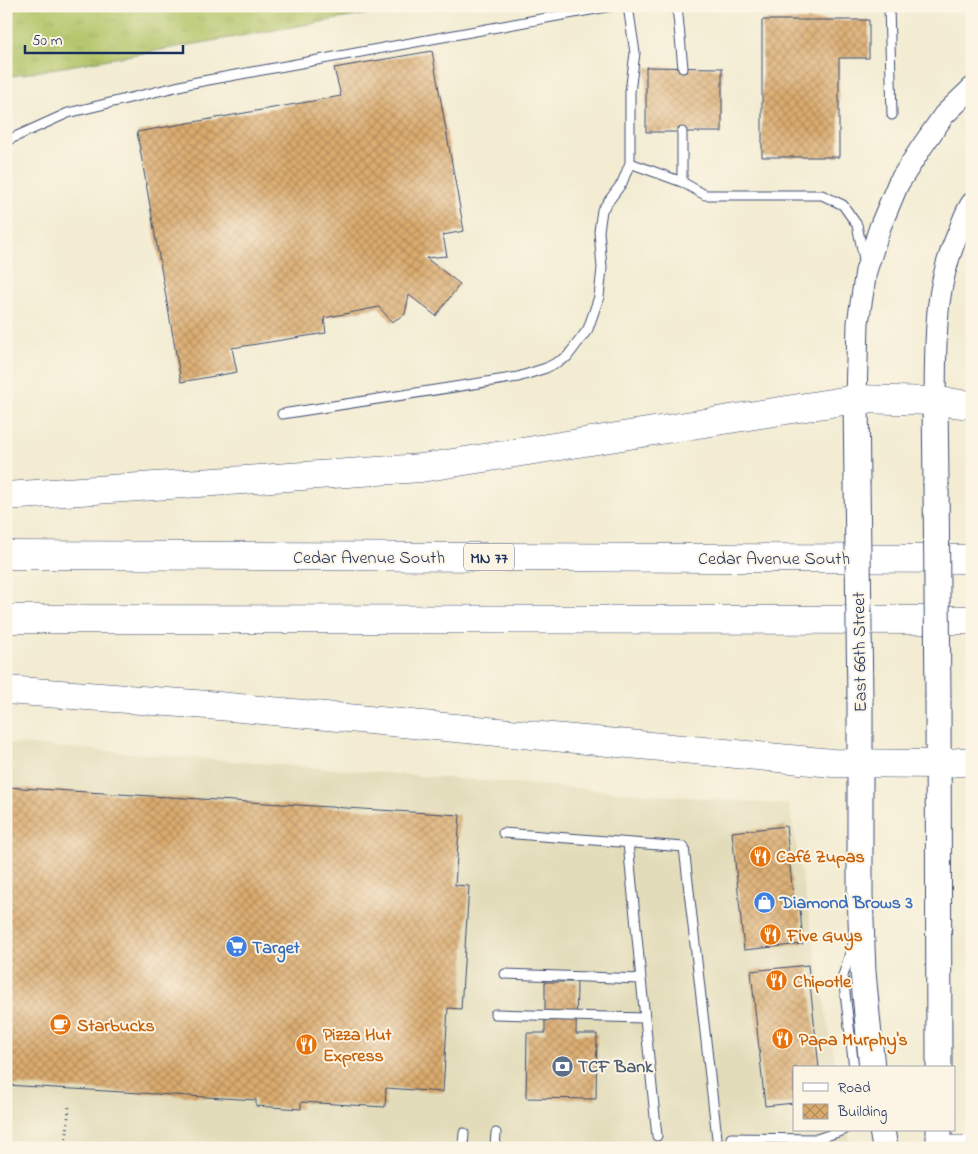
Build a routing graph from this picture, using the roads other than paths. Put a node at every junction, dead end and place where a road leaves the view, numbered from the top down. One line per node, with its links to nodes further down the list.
1 (612, 6): 9 (lane)
2 (628, 6): 10 (lane)
3 (677, 6): 5 (lane)
4 (889, 6): 7 (lane)
5 (683, 68)
6 (972, 88): 13 (street, East 66th Street)
7 (892, 115)
8 (682, 132): 11 (lane)
9 (6, 141)
10 (630, 163): 11 (lane); 17 (lane)
11 (682, 182): 13 (lane)
12 (972, 203): 15 (street)
13 (866, 271): 14 (street, East 66th Street)
14 (856, 399): 15 (highway); 18 (highway); 25 (main road, East 66th Street, bridge)
15 (935, 401): 16 (highway); 26 (main road, bridge)
16 (972, 405)
17 (282, 414)
18 (6, 496)
19 (6, 555): 20 (highway, Cedar Avenue South / MN 77)
20 (972, 559)
21 (6, 619): 22 (highway)
22 (972, 620)
23 (6, 690): 25 (highway)
24 (972, 761): 26 (highway)
25 (861, 763): 26 (highway); 29 (main road, East 66th Street)
26 (937, 764): 36 (main road)
27 (503, 833): 28 (lane)
28 (628, 843): 31 (lane); 42 (lane)
29 (861, 916): 34 (lane); 35 (main road, East 66th Street)
30 (505, 974): 31 (lane)
31 (641, 979): 33 (lane)
32 (494, 1014): 33 (lane)
33 (645, 1018): 41 (lane)
34 (854, 1066)
35 (872, 1066)
36 (939, 1066)
37 (837, 1132): 43 (lane)
38 (882, 1132): 48 (main road)
39 (464, 1133): 46 (lane)
40 (496, 1133): 47 (lane)
41 (657, 1136)
42 (717, 1138)
43 (731, 1138)
44 (939, 1141): 45 (street)
45 (972, 1146)
46 (463, 1148)
47 (494, 1148)
48 (885, 1148)

